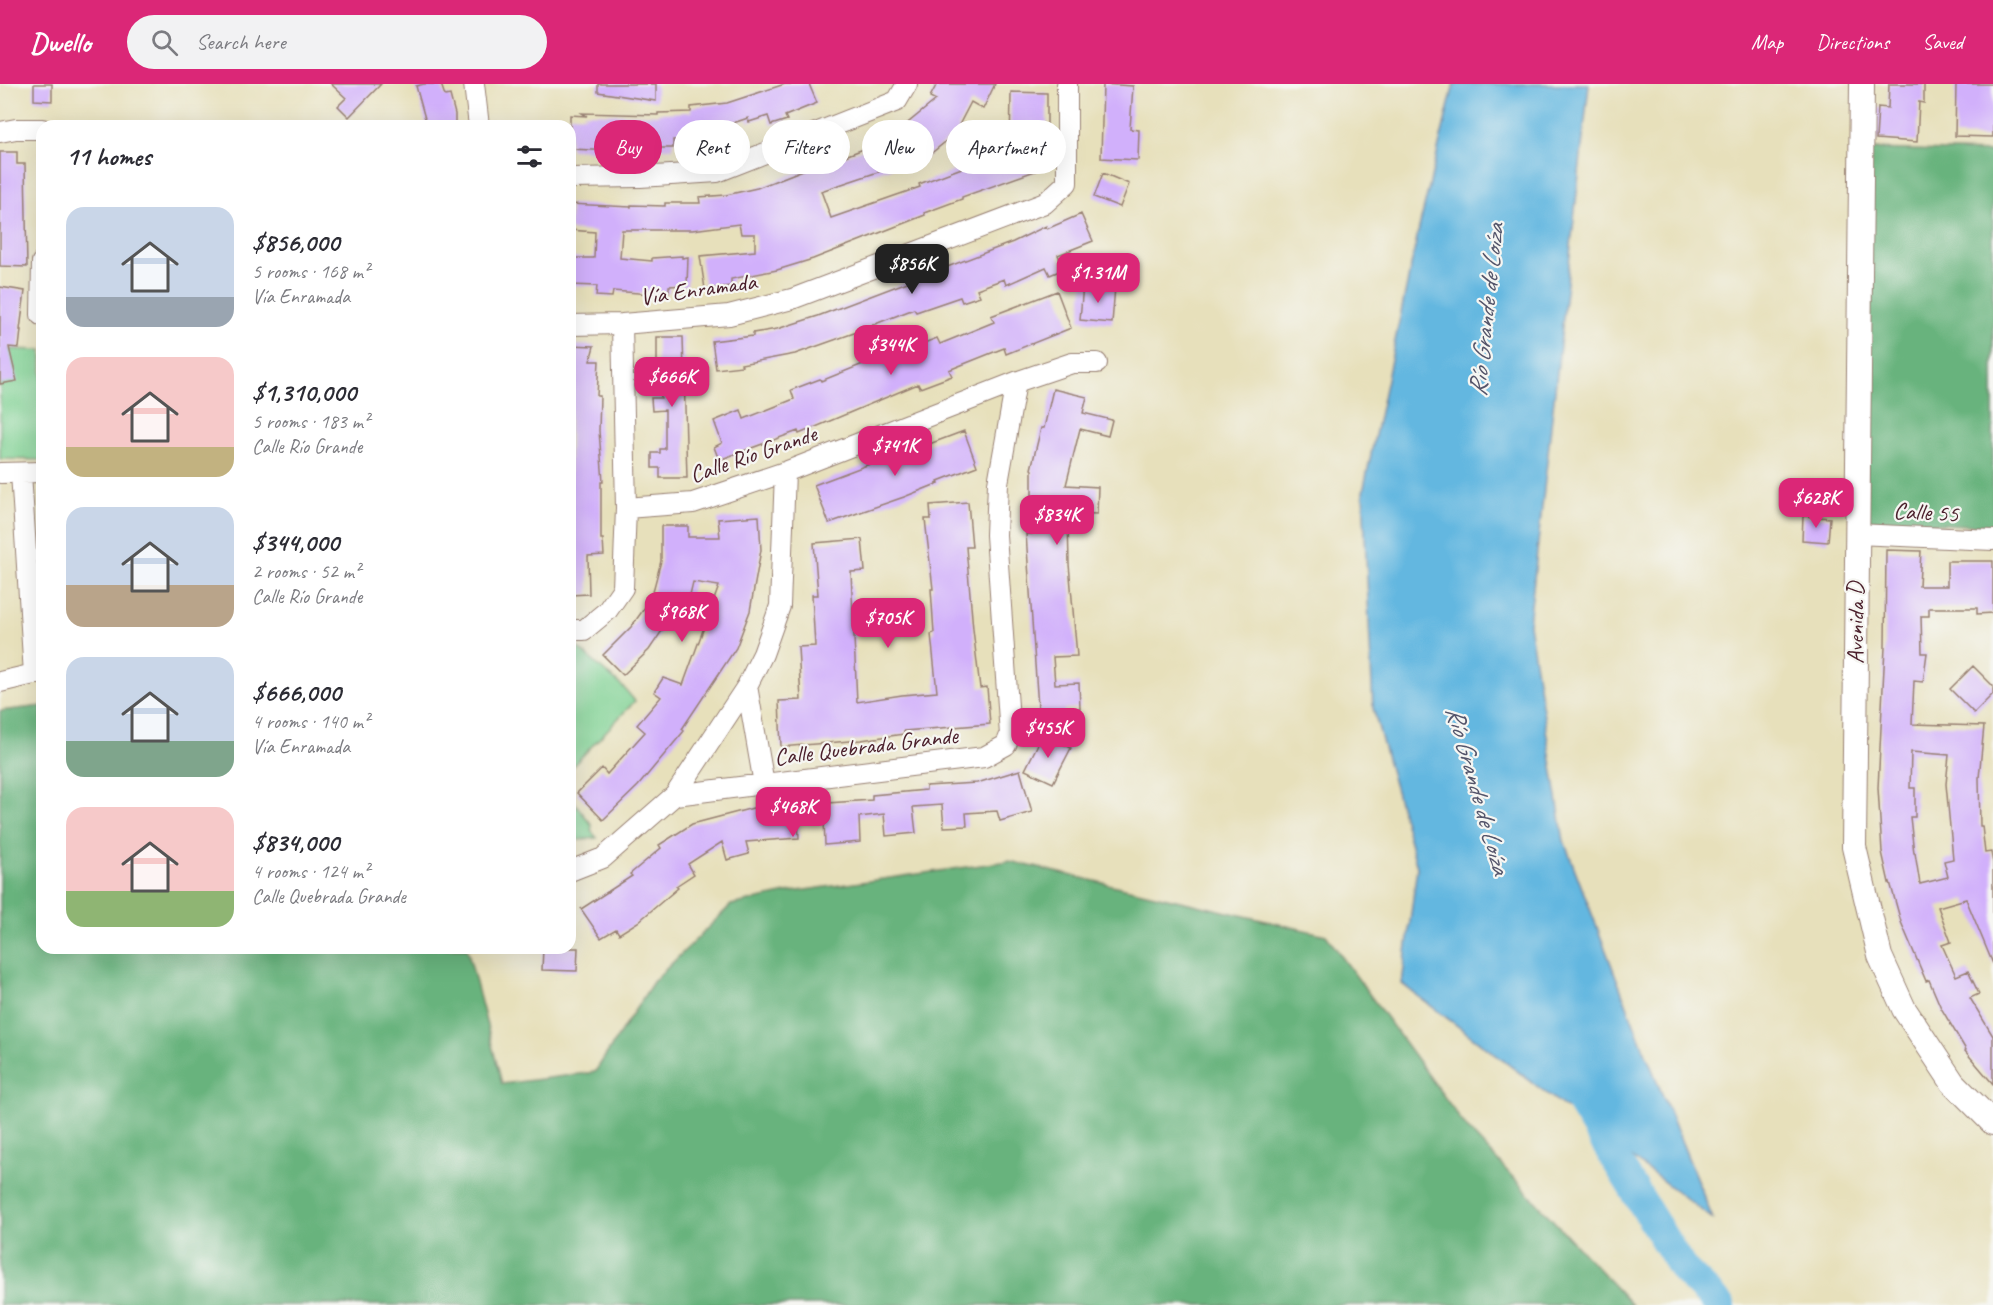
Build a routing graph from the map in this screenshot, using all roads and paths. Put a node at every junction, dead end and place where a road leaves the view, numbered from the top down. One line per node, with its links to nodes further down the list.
1 (474, 84): 5 (street)
2 (907, 84): 8 (street)
3 (1067, 84): 9 (street, Vía Enramada)
4 (1862, 84): 18 (street, Avenida D)
5 (478, 120)
6 (36, 129): 7 (street)
7 (0, 132)
8 (576, 178)
9 (622, 324): 10 (street, Vía Enramada); 17 (street)
10 (576, 325)
11 (1097, 363): 12 (street, Calle Río Grande)
12 (1016, 382): 14 (street, Calle Río Grande); 25 (street, Calle Quebrada Grande)
13 (36, 472): 16 (street)
14 (785, 472): 17 (street, Calle Río Grande); 24 (street)
15 (0, 473): 16 (street)
16 (21, 473): 21 (street)
17 (626, 508): 20 (street)
18 (1856, 534): 19 (street, Calle 55); 28 (street, Avenida D)
19 (1993, 540)
20 (576, 630)
21 (36, 650)
22 (36, 674): 23 (street)
23 (0, 682)
24 (747, 686): 25 (street); 26 (street)
25 (764, 784): 26 (street, Calle Quebrada Grande)
26 (675, 795): 27 (street)
27 (576, 869)
28 (1993, 1123)

